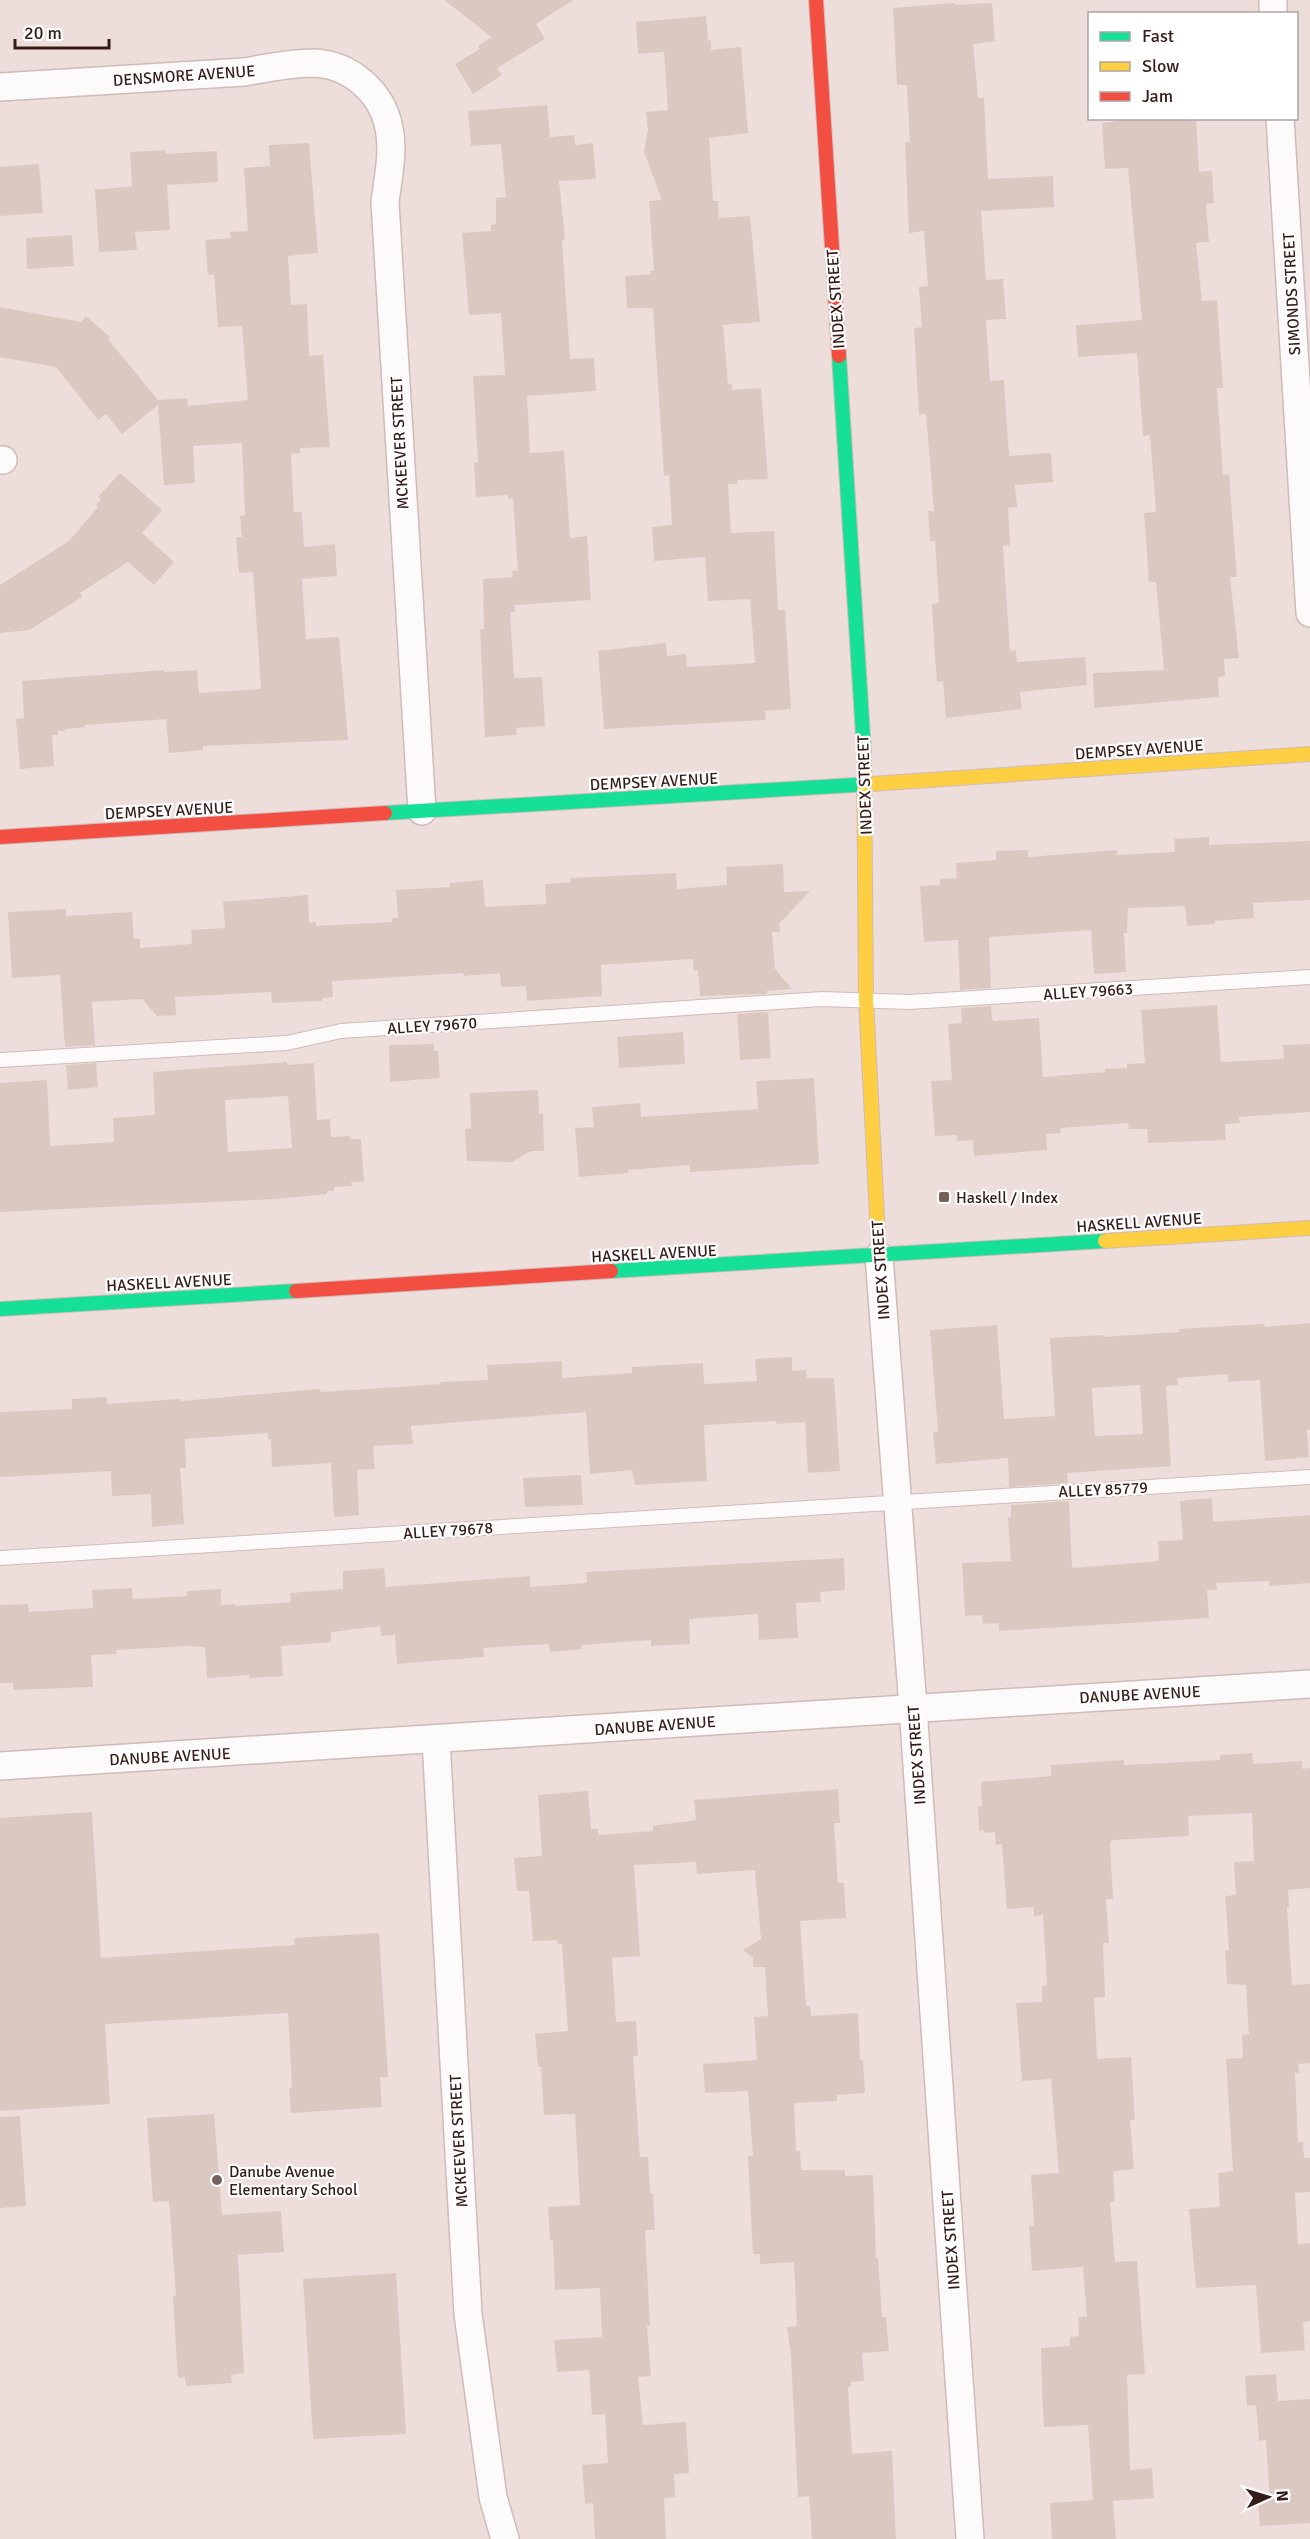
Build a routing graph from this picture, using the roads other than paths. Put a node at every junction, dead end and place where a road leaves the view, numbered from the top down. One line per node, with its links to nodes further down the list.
1 (816, 0): 7 (street, INDEX STREET)
2 (364, 82): 3 (street, DENSMORE AVENUE); 8 (street, MCKEEVER STREET)
3 (0, 87)
4 (1280, 120): 5 (street, SIMONDS STREET)
5 (1310, 613)
6 (1310, 753): 7 (street, DEMPSEY AVENUE)
7 (866, 784): 8 (street, DEMPSEY AVENUE); 11 (street, INDEX STREET)
8 (422, 811): 9 (street, DEMPSEY AVENUE)
9 (0, 837)
10 (1310, 977): 11 (lane, ALLEY 79663)
11 (866, 1000): 12 (lane, ALLEY 79670); 14 (street, INDEX STREET)
12 (0, 1060)
13 (1310, 1228): 14 (street, HASKELL AVENUE)
14 (879, 1256): 15 (street, HASKELL AVENUE); 17 (street, INDEX STREET)
15 (0, 1309)
16 (1310, 1477): 17 (lane, ALLEY 85779)
17 (896, 1502): 18 (lane, ALLEY 79678); 20 (street, INDEX STREET)
18 (0, 1558)
19 (1310, 1684): 20 (street, DANUBE AVENUE)
20 (913, 1707): 21 (street, DANUBE AVENUE); 24 (street, INDEX STREET)
21 (436, 1740): 22 (street, DANUBE AVENUE); 23 (street, MCKEEVER STREET)
22 (0, 1766)
23 (505, 2539)
24 (970, 2539)

